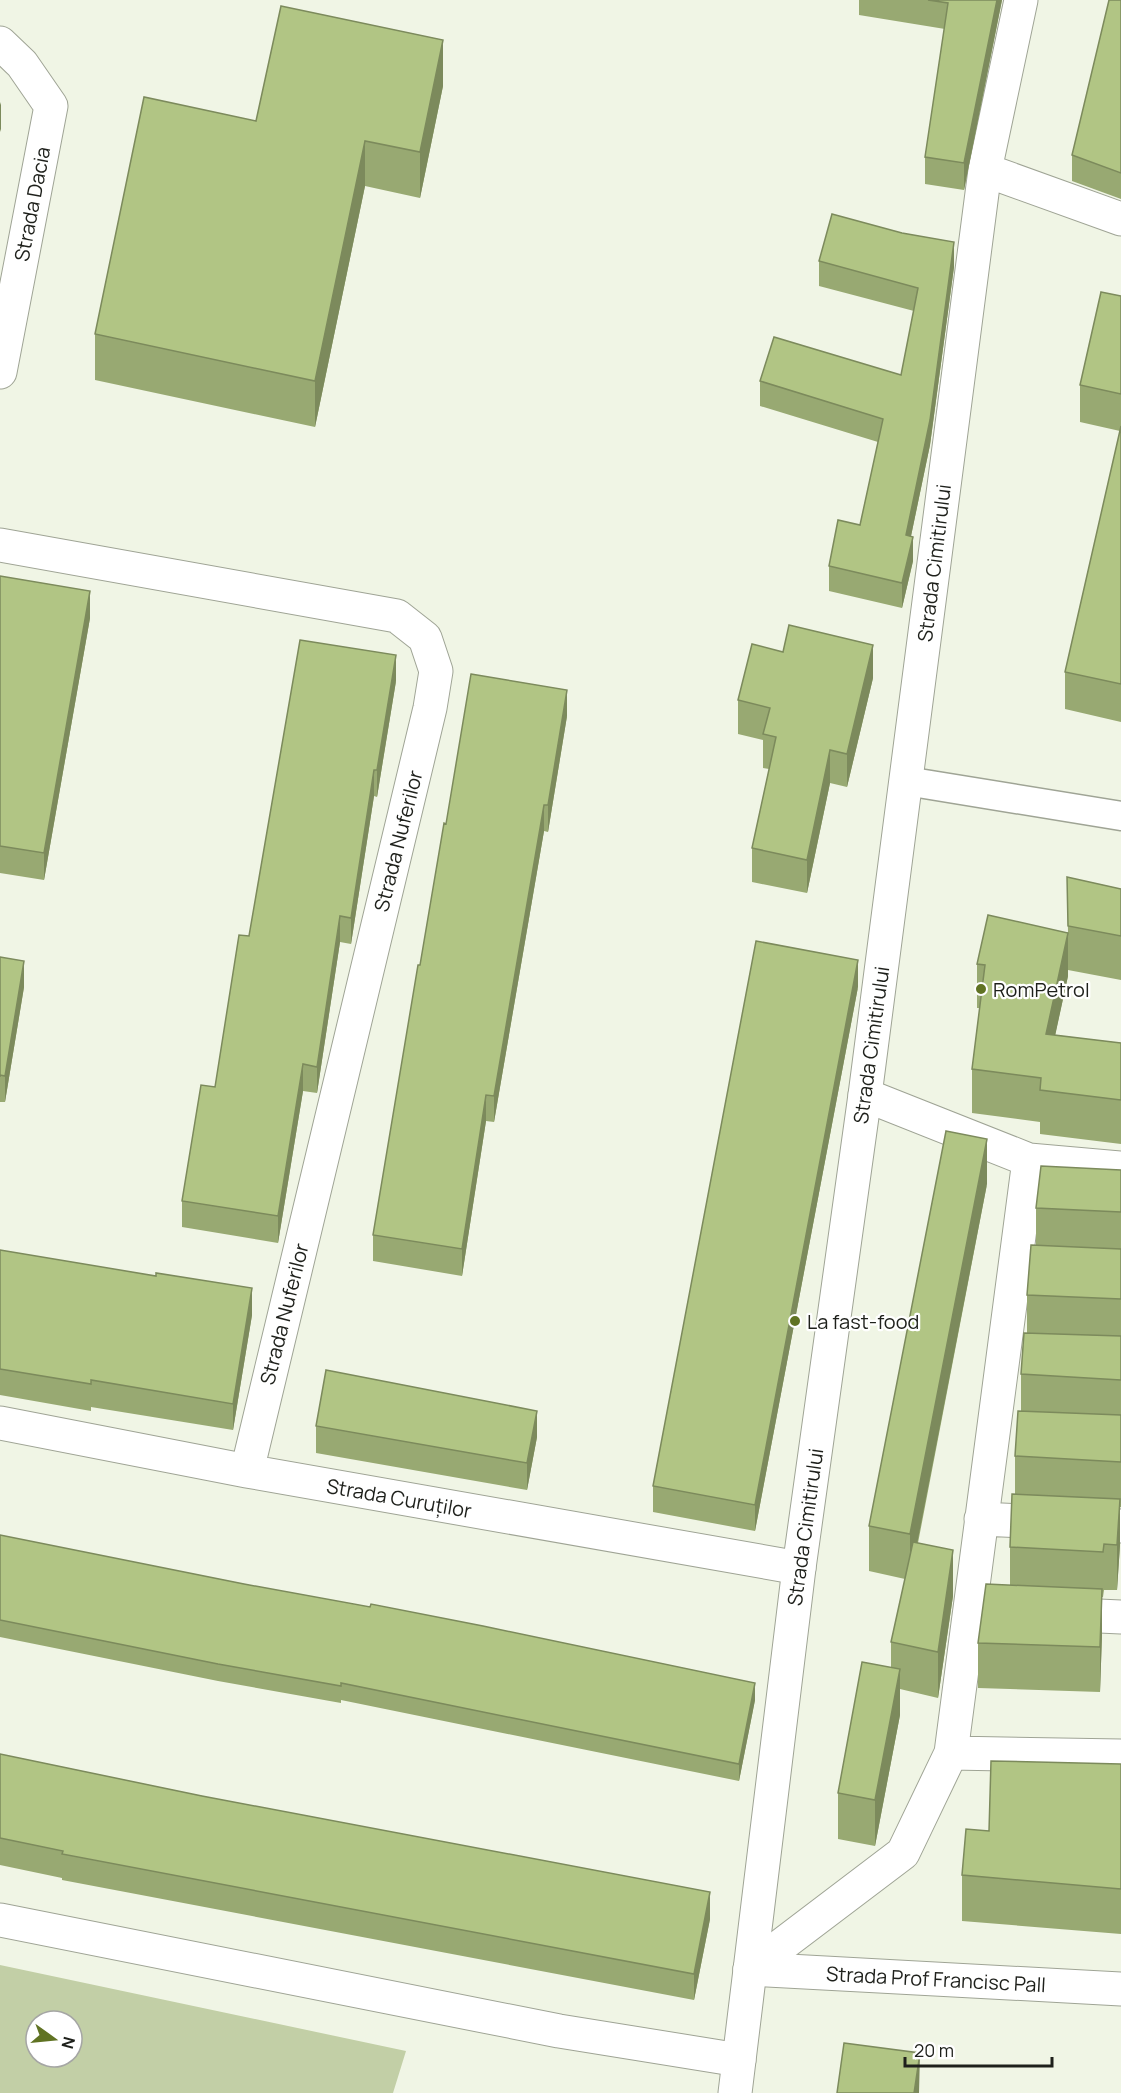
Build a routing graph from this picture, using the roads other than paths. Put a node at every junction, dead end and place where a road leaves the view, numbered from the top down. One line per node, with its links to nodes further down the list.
1 (1021, 0): 3 (street, Strada Cimitirului)
2 (0, 43): 5 (street, Strada Dacia)
3 (985, 170): 4 (street); 7 (street, Strada Cimitirului)
4 (1121, 219)
5 (0, 372)
6 (0, 544): 19 (street, Strada Nuferilor)
7 (906, 781): 8 (lane); 9 (street, Strada Cimitirului)
8 (1121, 816)
9 (865, 1095): 10 (street); 22 (street, Strada Cimitirului)
10 (1029, 1160): 11 (street); 12 (street)
11 (1121, 1168)
12 (1014, 1271): 13 (street); 14 (street)
13 (1049, 1273)
14 (1003, 1359): 15 (street); 17 (street)
15 (1038, 1360)
16 (0, 1423): 19 (street, Strada Curuților)
17 (992, 1437): 18 (street); 20 (street)
18 (1027, 1439)
19 (247, 1471): 22 (street, Strada Curuților)
20 (981, 1519): 21 (street); 23 (street)
21 (1121, 1526)
22 (799, 1568): 28 (street, Strada Cimitirului)
23 (969, 1610): 24 (street); 25 (street)
24 (1121, 1617)
25 (951, 1753): 26 (street); 28 (street)
26 (1121, 1756)
27 (0, 1920): 30 (street)
28 (750, 1969): 29 (street, Strada Prof Francisc Pall); 30 (street, Strada Cimitirului)
29 (1121, 1989)
30 (739, 2060): 31 (street, Strada Cimitirului)
31 (735, 2093)

